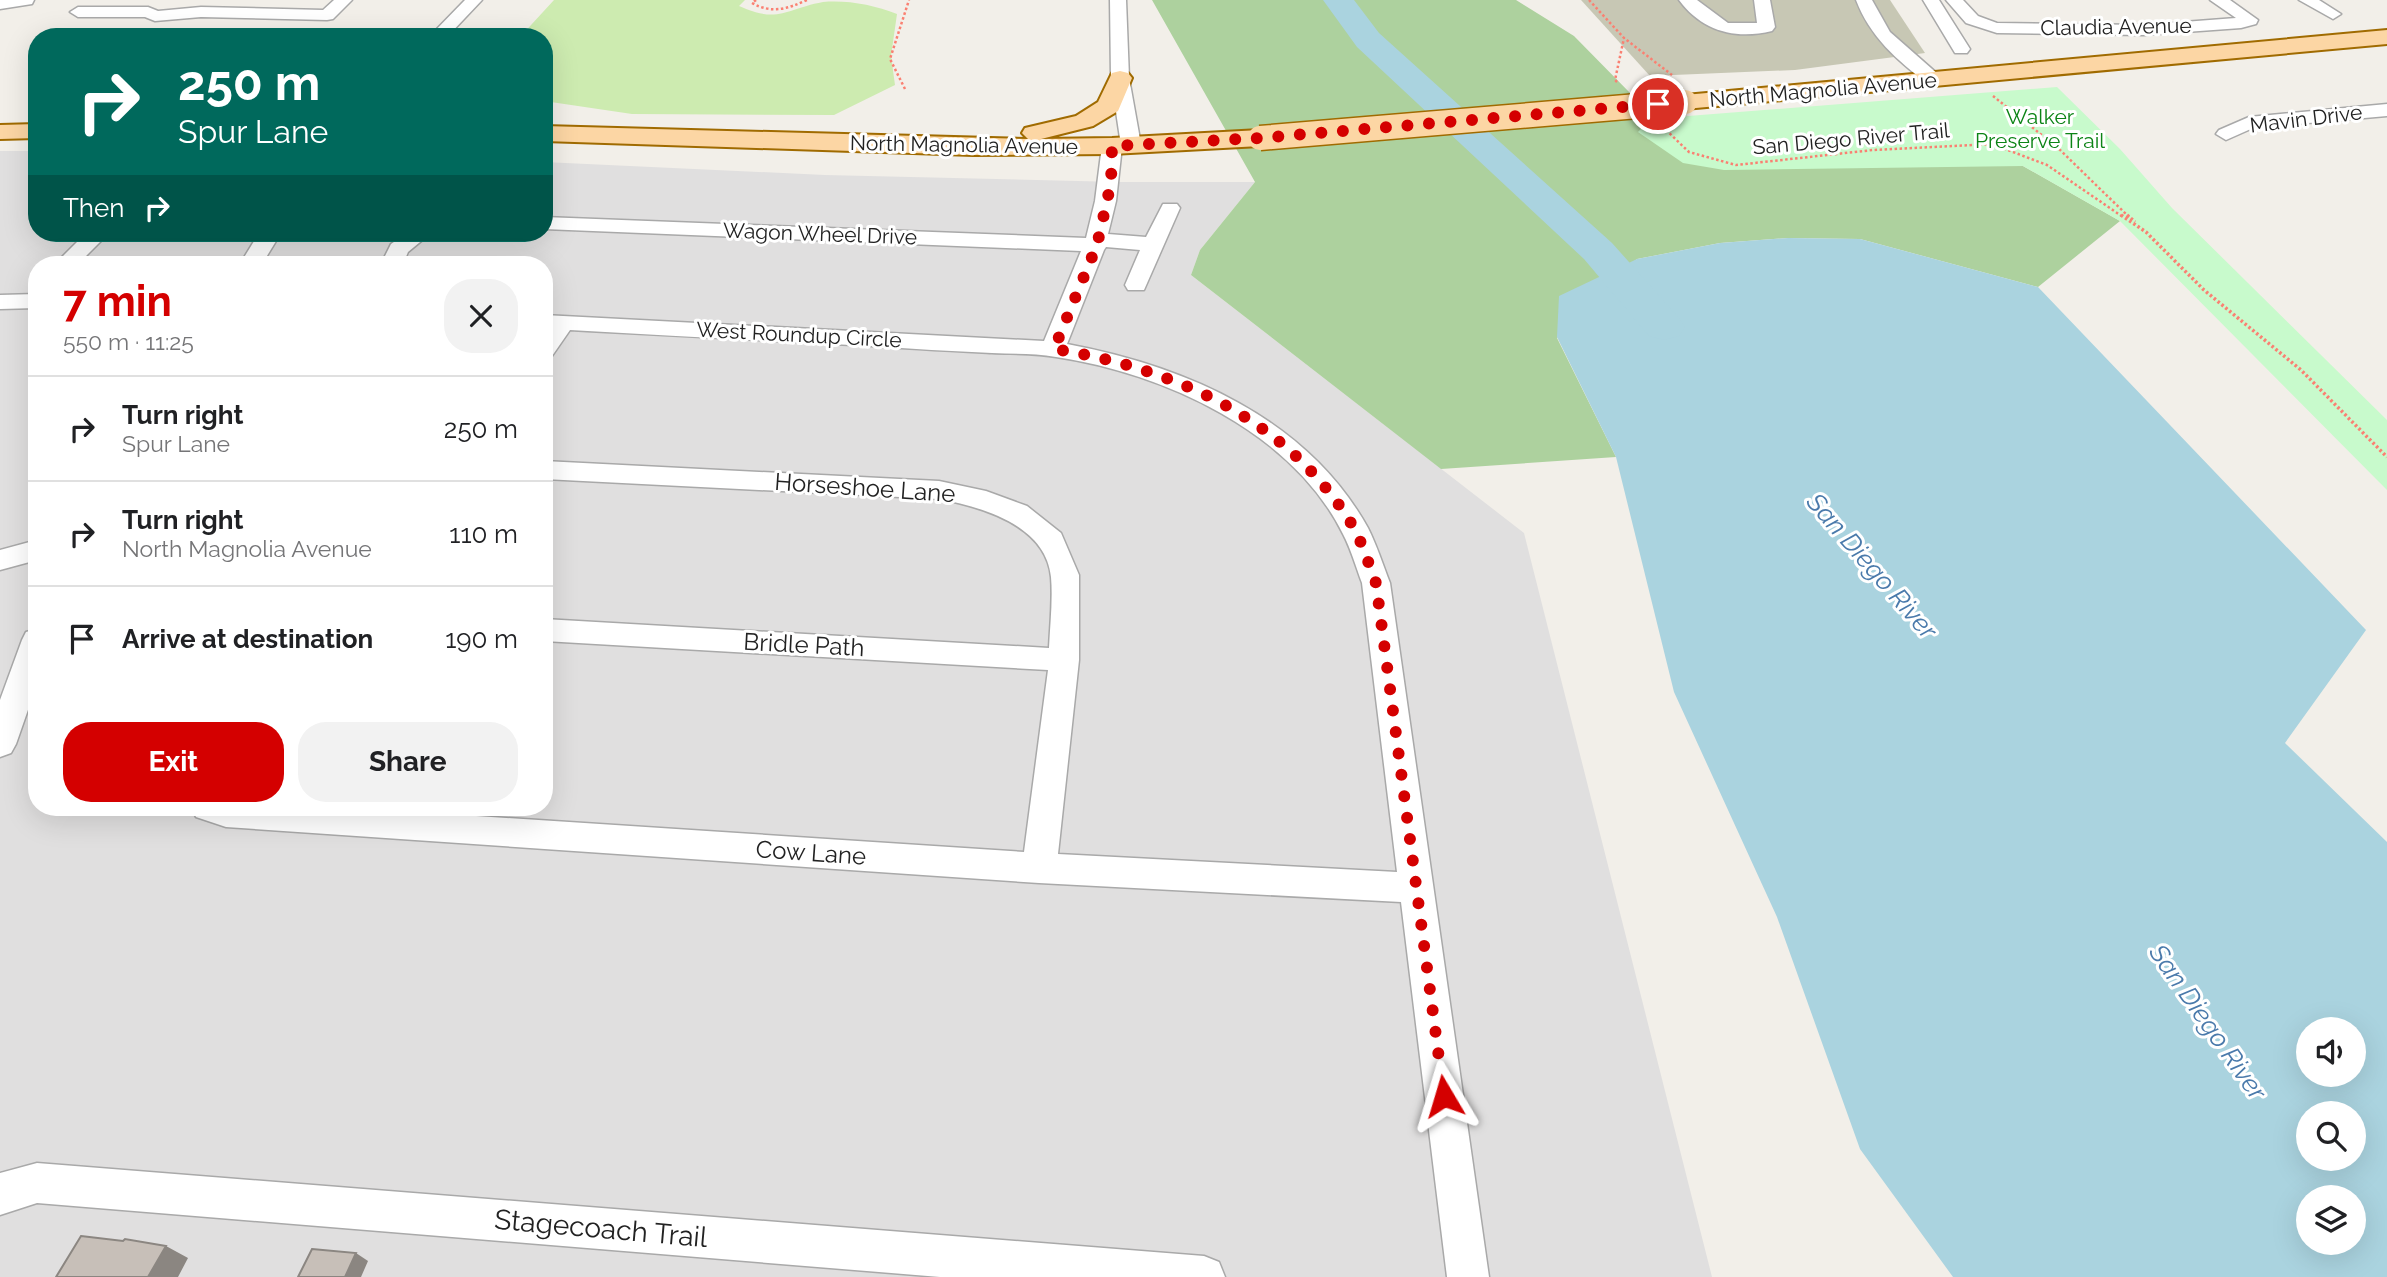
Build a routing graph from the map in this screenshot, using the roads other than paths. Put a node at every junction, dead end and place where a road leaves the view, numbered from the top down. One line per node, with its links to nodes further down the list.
1 (26, 0): 11 (street)
2 (236, 0): 15 (street)
3 (344, 0): 15 (street)
4 (474, 0): 19 (street)
5 (1118, 0): 22 (street)
6 (1864, 0): 23 (street)
7 (1931, 0): 21 (street)
8 (1954, 0): 9 (street, Claudia Avenue)
9 (2218, 0)
10 (2307, 0): 18 (street)
11 (0, 4)
12 (1691, 4): 13 (street); 16 (street)
13 (1723, 10)
14 (78, 12): 17 (street)
15 (219, 13): 17 (street)
16 (1760, 13)
17 (152, 14)
18 (2333, 14)
19 (446, 28)
20 (2387, 37): 23 (main road, North Magnolia Avenue)
21 (1961, 48)
22 (1120, 78): 29 (main road); 30 (street)
23 (1934, 80): 30 (main road, North Magnolia Avenue, bridge)
24 (2387, 110): 28 (street, Mavin Drive)
25 (28, 131): 26 (main road)
26 (0, 132)
27 (553, 133): 29 (main road, North Magnolia Avenue)
28 (2226, 134)
29 (928, 146): 30 (main road, North Magnolia Avenue)
30 (1121, 146): 35 (street)
31 (1170, 208): 36 (street)
32 (553, 223): 35 (street, Wagon Wheel Drive)
33 (89, 242): 37 (street)
34 (408, 242): 38 (street)
35 (1097, 243): 36 (street, Wagon Wheel Drive); 43 (street)
36 (1153, 244): 39 (street)
37 (74, 256)
38 (396, 256)
39 (1136, 285)
40 (23, 300): 42 (street)
41 (554, 322): 43 (street, West Roundup Circle)
42 (0, 325)
43 (1054, 349): 53 (street, West Roundup Circle)
44 (553, 470): 48 (street, Horseshoe Lane)
45 (28, 552): 46 (street)
46 (0, 560)
47 (553, 630): 48 (street, Bridle Path)
48 (1064, 660): 52 (street, Horseshoe Lane)
49 (28, 665): 50 (street)
50 (0, 744)
51 (270, 816): 52 (street, Cow Lane)
52 (1040, 868): 53 (street, Cow Lane)
53 (1416, 888): 56 (street, West Roundup Circle)
54 (0, 1194): 55 (street, Stagecoach Trail)
55 (1204, 1277)
56 (1468, 1277)

